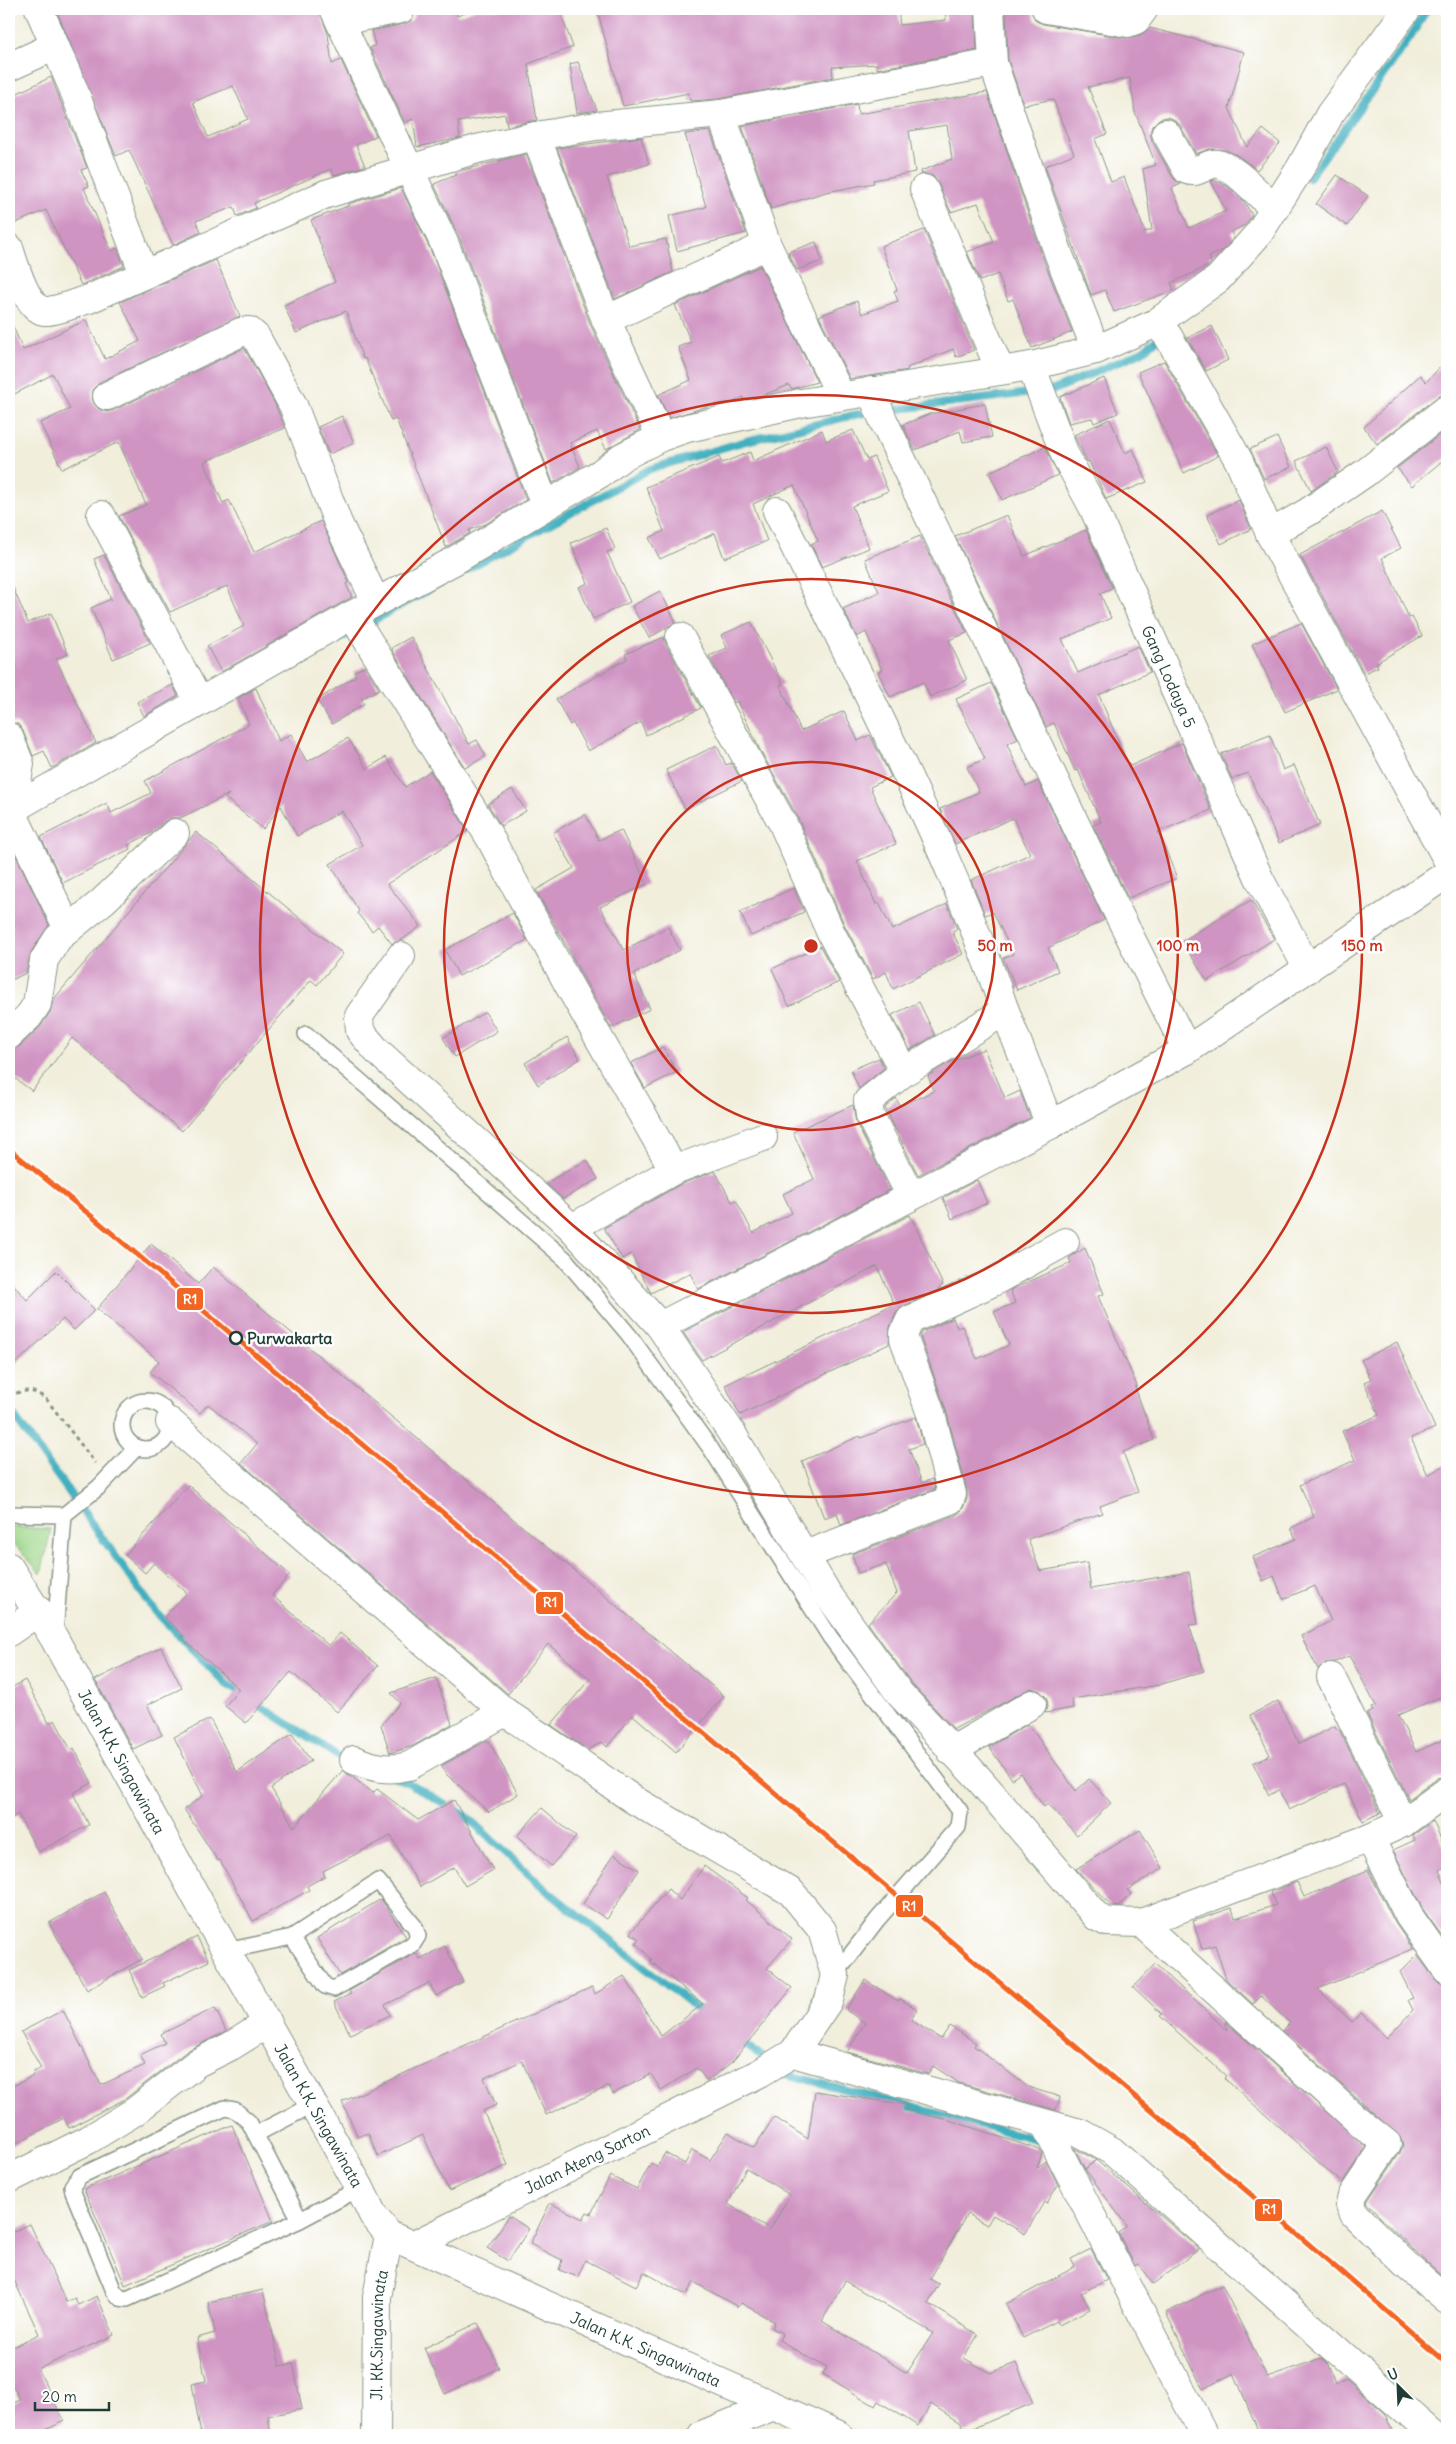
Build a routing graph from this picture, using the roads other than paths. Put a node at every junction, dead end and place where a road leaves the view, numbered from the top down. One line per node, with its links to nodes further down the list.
1 (39, 9): 8 (street)
2 (401, 9): 7 (street)
3 (990, 9): 9 (street)
4 (1046, 9): 5 (street)
5 (1144, 9)
6 (1407, 9): 16 (street)
7 (337, 15): 14 (street)
8 (55, 46): 10 (street); 19 (street)
9 (993, 63): 11 (street); 22 (street)
10 (9, 67)
11 (721, 114): 13 (street); 17 (street)
12 (1166, 134): 16 (street)
13 (536, 136): 14 (street); 20 (street)
14 (409, 168): 19 (street); 30 (street)
15 (924, 189): 23 (street)
16 (1274, 209): 21 (street)
17 (767, 245): 20 (street); 26 (street)
18 (9, 248): 19 (street)
19 (144, 274)
20 (606, 320): 29 (street)
21 (1162, 328): 22 (street); 33 (street)
22 (1096, 350): 24 (street)
23 (1000, 370): 24 (street); 27 (street)
24 (1037, 383): 45 (street, Gang Lodaya 5)
25 (107, 396): 34 (street)
26 (841, 396): 27 (street); 29 (street)
27 (876, 404): 49 (street)
28 (1447, 409): 33 (street)
29 (661, 437): 30 (street)
30 (545, 505): 34 (street)
31 (777, 511): 46 (street)
32 (101, 515): 37 (street)
33 (1270, 534): 41 (street)
34 (376, 602): 35 (street)
35 (353, 618): 37 (street); 53 (street)
36 (680, 637): 50 (street)
37 (199, 702): 39 (street)
38 (9, 737): 39 (street)
39 (14, 813): 43 (street)
40 (175, 833): 43 (street)
41 (1447, 859)
42 (1447, 874): 45 (street)
43 (68, 929): 48 (street)
44 (401, 956): 55 (street)
45 (1308, 969): 49 (street)
46 (1005, 1011): 50 (street); 51 (street)
47 (306, 1034): 79 (lane)
48 (9, 1035)
49 (1187, 1050): 51 (street)
50 (904, 1072): 54 (street)
51 (1050, 1125): 54 (street)
52 (763, 1137): 53 (street)
53 (674, 1170): 55 (street)
54 (911, 1196): 57 (street)
55 (572, 1228): 57 (street)
56 (1065, 1242): 62 (street)
57 (660, 1326): 62 (street)
58 (170, 1422): 59 (lane); 59 (lane); 69 (street)
59 (137, 1447): 60 (lane)
60 (67, 1512): 61 (lane); 66 (lane)
61 (9, 1514)
62 (805, 1555): 70 (street)
63 (9, 1567): 64 (street, Jalan K.K. Singawinata)
64 (39, 1611): 65 (street); 66 (street, Jalan K.K. Singawinata)
65 (9, 1632)
66 (54, 1638): 77 (street, Jalan K.K. Singawinata)
67 (1331, 1678): 73 (street)
68 (1032, 1704): 70 (street)
69 (505, 1712): 71 (street); 79 (street)
70 (951, 1751): 75 (street)
71 (354, 1760)
72 (1447, 1791): 73 (street)
73 (1403, 1823): 74 (street)
74 (1370, 1838): 75 (street); 78 (street)
75 (1140, 1923): 89 (street)
76 (292, 1937): 76 (lane); 77 (lane)
77 (226, 1951): 80 (street, Jalan K.K. Singawinata)
78 (1447, 1970)
79 (835, 1975): 81 (street)
80 (268, 2023): 82 (street, Jalan K.K. Singawinata); 85 (street)
81 (788, 2056): 83 (street); 88 (street, Jalan Ateng Sarton)
82 (314, 2104): 84 (lane); 86 (street, Jalan K.K. Singawinata)
83 (1045, 2125): 91 (street); 95 (street)
84 (256, 2134): 87 (lane); 87 (lane)
85 (9, 2179)
86 (360, 2188): 87 (lane); 88 (street, Jalan K.K. Singawinata)
87 (300, 2220)
88 (401, 2240): 90 (street, Jalan K.K. Singawinata); 92 (street, Jl. KK.Singawinata)
89 (1447, 2300)
90 (771, 2407): 93 (street); 94 (street, Jalan K.K. Singawinata)
91 (1423, 2432)
92 (376, 2435)
93 (702, 2435)
94 (839, 2435)
95 (1204, 2435)

